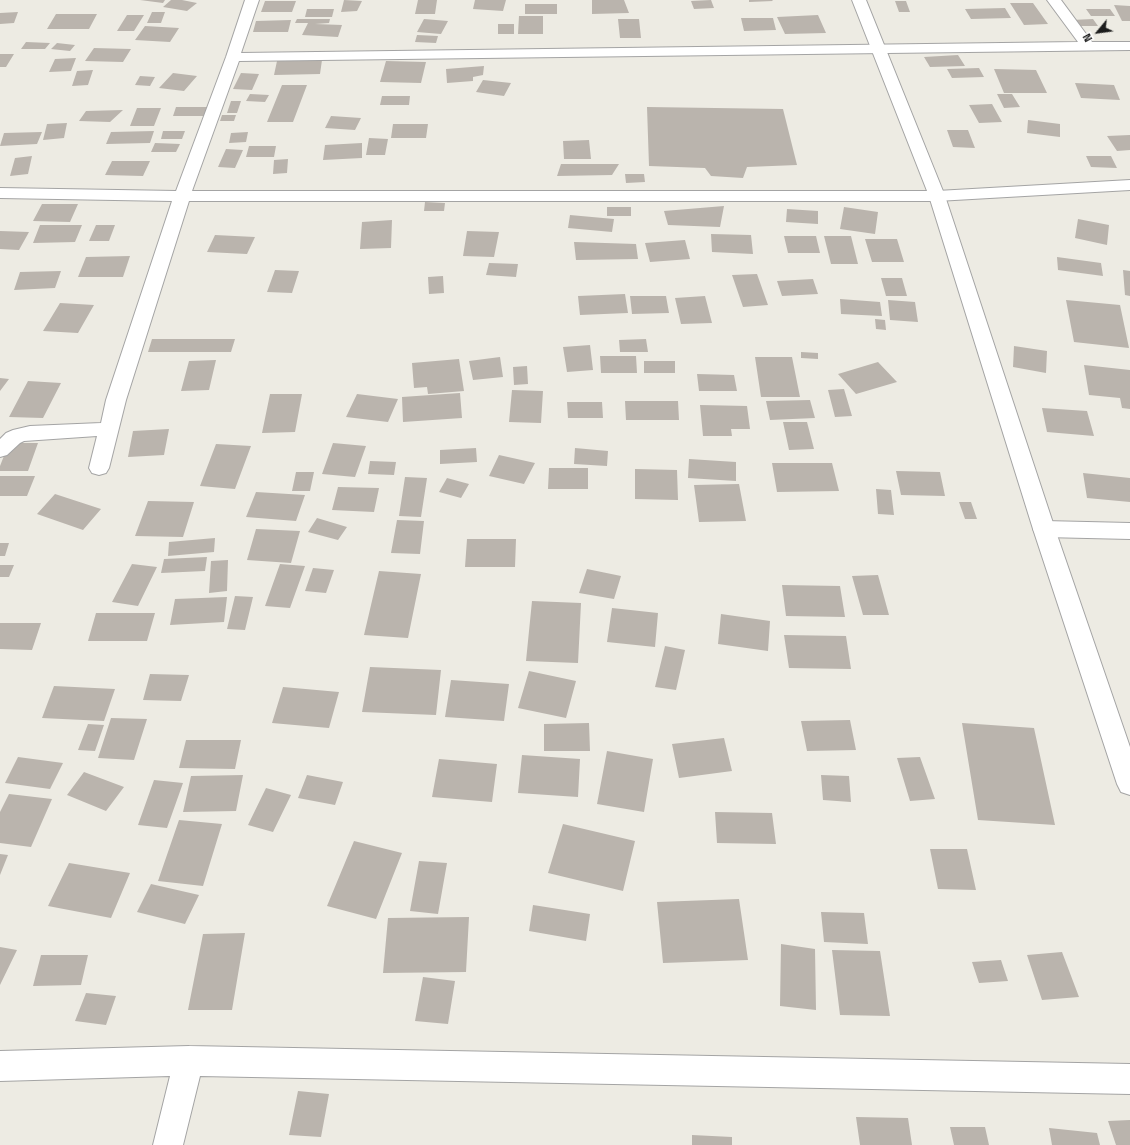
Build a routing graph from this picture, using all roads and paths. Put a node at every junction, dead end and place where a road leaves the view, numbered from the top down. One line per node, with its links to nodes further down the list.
1 (252, 0): 7 (street)
2 (860, 0): 6 (street)
3 (1054, 0): 4 (street)
4 (1088, 46): 5 (street); 6 (street)
5 (1130, 46)
6 (879, 49): 7 (street); 11 (street)
7 (234, 57): 10 (street)
8 (1130, 185): 11 (street)
9 (0, 193): 10 (street)
10 (182, 196): 11 (street); 12 (street)
11 (937, 196): 15 (street)
12 (109, 429): 13 (street); 14 (street)
13 (0, 450)
14 (99, 468)
15 (1044, 529): 16 (street); 17 (street)
16 (1130, 531)
17 (1130, 784)
18 (189, 1061): 19 (street); 20 (street); 21 (street)
19 (0, 1066)
20 (1130, 1079)
21 (168, 1145)

